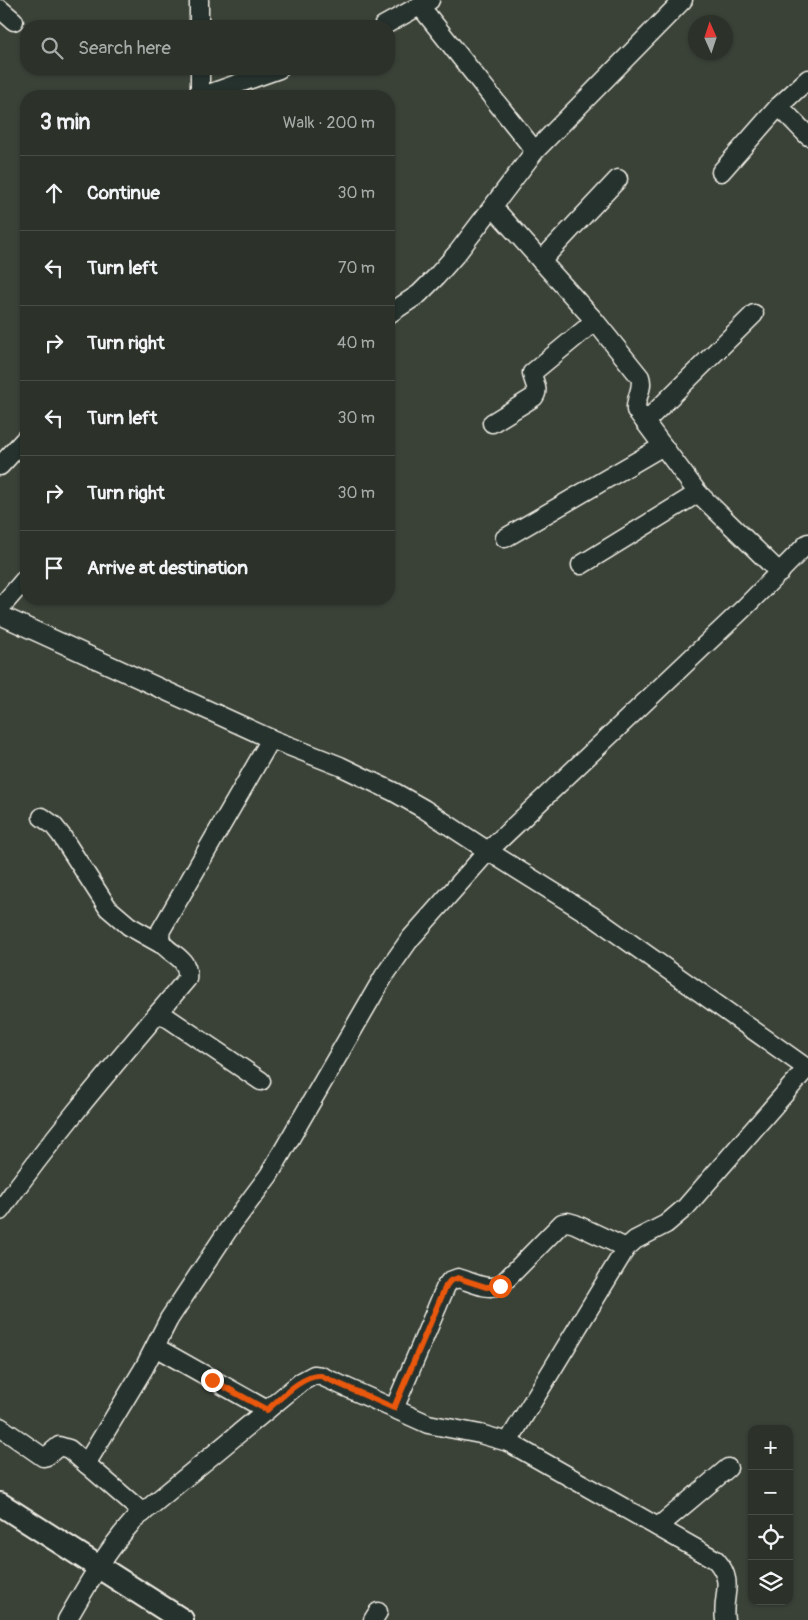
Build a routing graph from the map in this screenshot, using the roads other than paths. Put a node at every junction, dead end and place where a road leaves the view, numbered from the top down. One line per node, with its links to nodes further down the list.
1 (199, 0): 5 (street)
2 (683, 0): 15 (street)
3 (425, 3): 6 (street); 15 (street)
4 (0, 9): 7 (street)
5 (199, 20)
6 (394, 20)
7 (14, 21)
8 (200, 75): 11 (street)
9 (262, 75): 12 (street)
10 (808, 79): 13 (street)
11 (202, 90)
12 (219, 90)
13 (779, 106): 14 (street); 16 (street)
14 (808, 136)
15 (534, 151): 18 (street)
16 (720, 172)
17 (618, 179): 19 (street)
18 (493, 207): 19 (street); 20 (street)
19 (541, 261): 22 (street)
20 (395, 310)
21 (754, 314): 23 (street)
22 (595, 321): 23 (street); 24 (street)
23 (645, 422): 26 (street)
24 (492, 423)
25 (20, 444): 27 (street)
26 (662, 446): 28 (street); 29 (street)
27 (0, 466)
28 (698, 493): 31 (street); 32 (street)
29 (505, 538)
30 (808, 543): 32 (street)
31 (581, 564)
32 (780, 573): 38 (street)
33 (20, 585): 34 (street)
34 (0, 608)
35 (0, 615): 36 (street)
36 (271, 739): 38 (street); 39 (street)
37 (42, 817): 39 (street)
38 (488, 852): 41 (street); 45 (street)
39 (161, 944): 40 (street)
40 (159, 1012): 42 (street); 43 (street)
41 (807, 1069): 44 (street)
42 (261, 1081)
43 (0, 1212)
44 (626, 1248): 46 (street); 49 (street)
45 (155, 1348): 47 (street); 50 (street)
46 (394, 1408): 47 (street); 49 (street)
47 (267, 1410): 53 (street)
48 (0, 1426): 50 (street)
49 (508, 1442): 54 (street)
50 (86, 1464): 53 (street)
51 (728, 1468): 54 (street)
52 (0, 1504): 55 (main road)
53 (143, 1513): 55 (street)
54 (658, 1527): 58 (street)
55 (99, 1566): 56 (street); 57 (main road)
56 (66, 1620)
57 (182, 1620)
58 (725, 1620)

